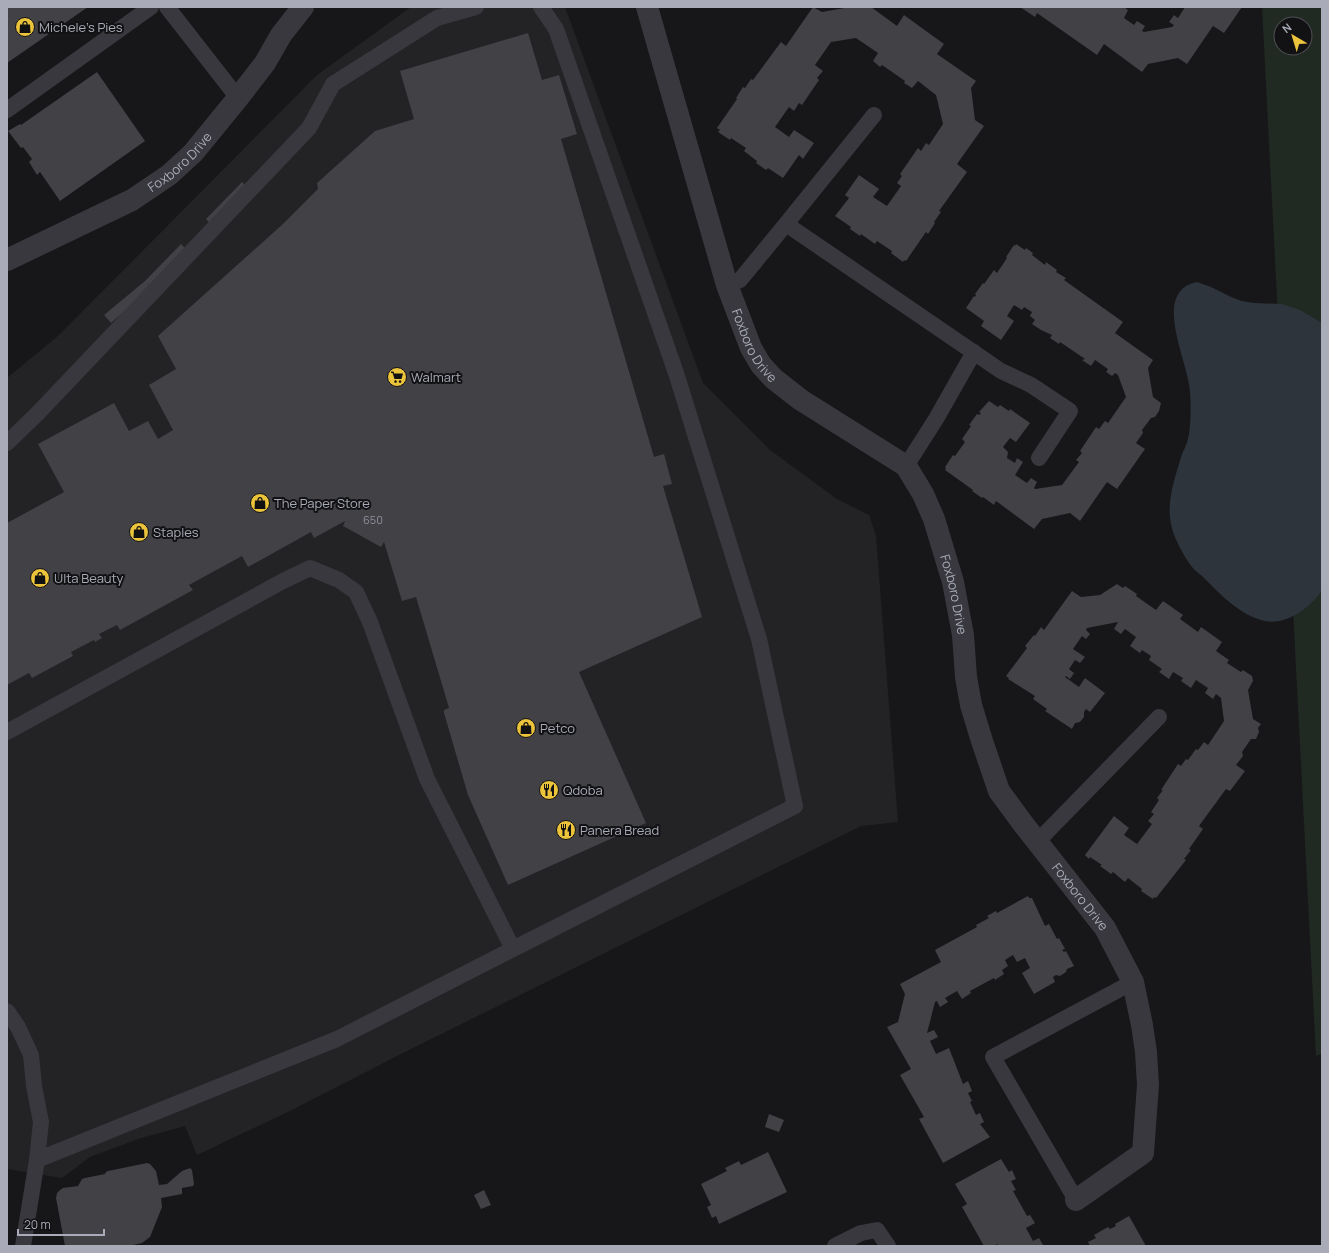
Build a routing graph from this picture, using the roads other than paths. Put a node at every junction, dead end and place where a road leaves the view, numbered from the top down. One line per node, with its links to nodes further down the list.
1 (152, 7): 8 (lane)
2 (167, 7): 7 (lane)
3 (303, 7): 7 (street, Foxboro Drive)
4 (476, 7): 14 (lane)
5 (541, 7): 20 (lane)
6 (647, 7): 12 (street, Foxboro Drive)
7 (238, 98): 11 (street, Foxboro Drive)
8 (7, 110)
9 (874, 115): 10 (lane)
10 (786, 224): 12 (lane); 13 (lane)
11 (7, 260)
12 (727, 285): 16 (street, Foxboro Drive)
13 (974, 352): 15 (lane); 16 (lane)
14 (7, 443)
15 (1039, 458)
16 (906, 466): 19 (street, Foxboro Drive)
17 (1159, 717): 19 (lane)
18 (7, 732): 20 (lane)
19 (1037, 842): 21 (street, Foxboro Drive)
20 (513, 949): 23 (lane)
21 (1133, 982): 24 (street, Foxboro Drive); 24 (lane)
22 (7, 1011): 23 (lane)
23 (36, 1160): 25 (lane)
24 (1076, 1200)
25 (22, 1246)
26 (835, 1246): 27 (lane)
27 (888, 1246)

